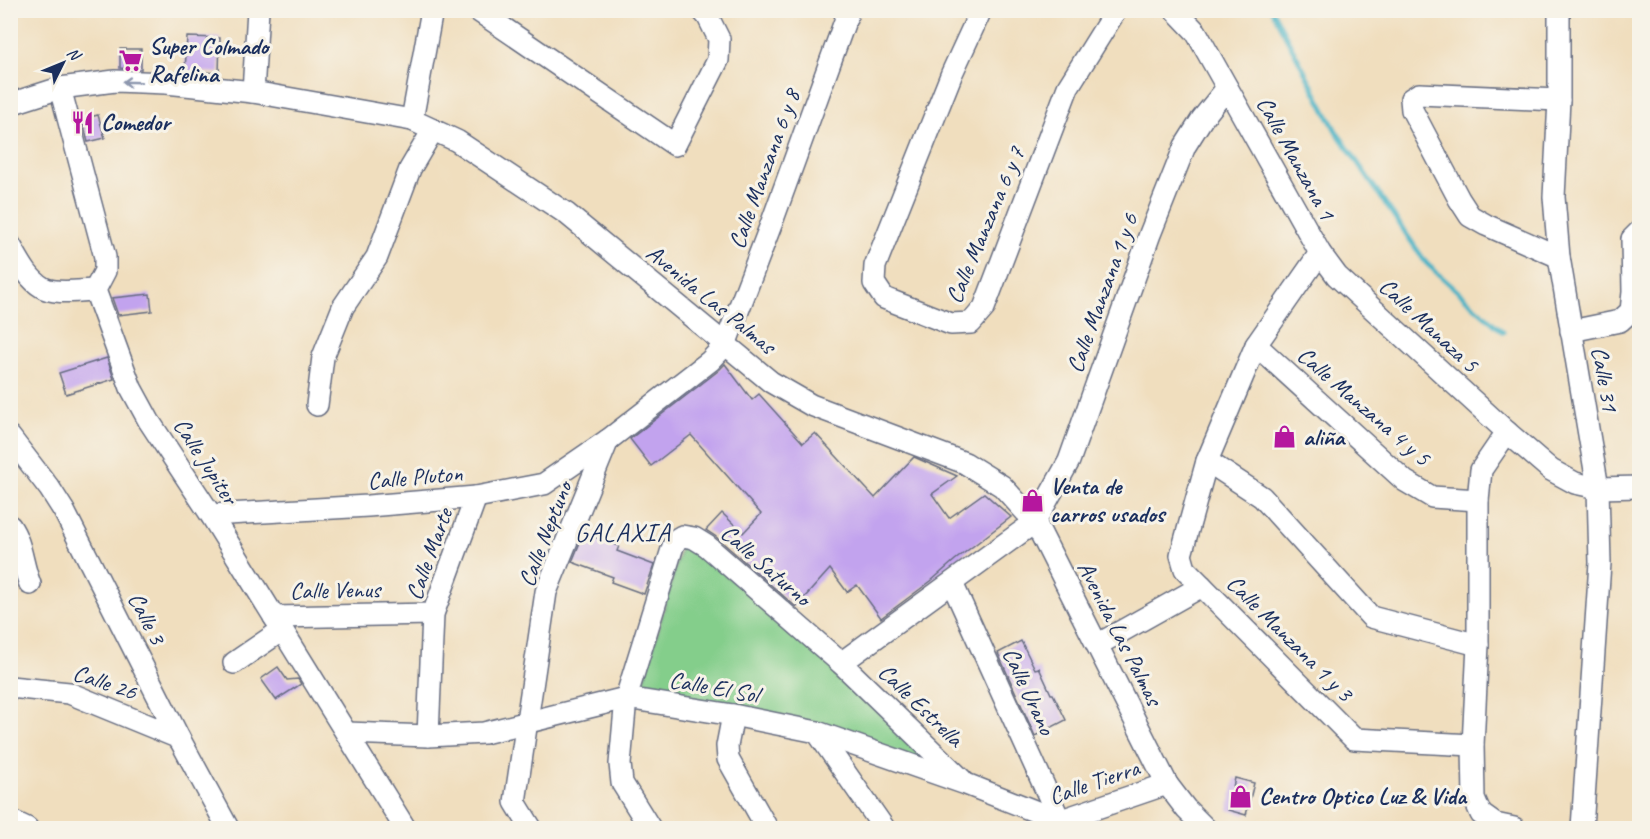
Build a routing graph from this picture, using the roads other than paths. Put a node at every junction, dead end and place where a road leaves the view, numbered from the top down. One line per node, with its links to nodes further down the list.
1 (258, 10): 12 (street)
2 (432, 10): 15 (street)
3 (477, 10): 4 (street)
4 (702, 10)
5 (849, 10): 23 (street, Calle Manzana 6 y 8)
6 (981, 10): 7 (street, Calle Manzana 6 y 7)
7 (1116, 10)
8 (1175, 10): 11 (street, Calle Manzana 1)
9 (1559, 10): 13 (street, Calle 31)
10 (60, 88): 12 (street, Avenida Las Palmas, one-way to 10); 14 (street, Avenida Las Palmas); 21 (street)
11 (1227, 88): 19 (street, Calle Manzana 1); 35 (street, Calle Manzana 1 y 6)
12 (253, 92): 15 (street, Avenida Las Palmas)
13 (1559, 100): 20 (street, Calle 31); 20 (street)
14 (10, 104)
15 (412, 120): 16 (street, Avenida Las Palmas)
16 (433, 130): 23 (street, Avenida Las Palmas); 25 (street)
17 (1640, 231): 22 (street)
18 (10, 245): 21 (street)
19 (1320, 253): 24 (street, Calle Manzana 1 y 3); 26 (street, Calle Manaza 5)
20 (1559, 257): 22 (street, Calle 31)
21 (95, 290): 34 (street, Calle Jupiter)
22 (1571, 331): 31 (street, Calle 31)
23 (725, 345): 27 (street); 35 (street, Avenida Las Palmas)
24 (1256, 345): 29 (street, Calle Manzana 1 y 3); 33 (street, Calle Manzana 4 y 5)
25 (317, 405)
26 (1507, 432): 31 (street, Calle Manaza 5); 33 (street)
27 (608, 440): 32 (street, Calle Pluton); 49 (street, Calle Neptuno)
28 (12, 444): 53 (street, Calle 3)
29 (1207, 461): 39 (street, Calle Manzana 1 y 3); 43 (street)
30 (1640, 487): 31 (street, Calle Manaza 5)
31 (1598, 488): 69 (street, Calle 31)
32 (476, 497): 34 (street, Calle Pluton); 40 (street, Calle Marte)
33 (1478, 500): 43 (street)
34 (211, 515): 41 (street, Calle Jupiter)
35 (1035, 522): 37 (street); 42 (street, Avenida Las Palmas)
36 (10, 526): 38 (street)
37 (951, 583): 45 (street); 58 (street, Calle Urano)
38 (30, 584)
39 (1202, 586): 42 (street); 54 (street, Calle Manzana 1 y 3)
40 (433, 614): 41 (street, Calle Venus); 52 (street, Calle Marte)
41 (278, 623): 44 (street, Calle Venus); 51 (street, Calle Jupiter)
42 (1097, 645): 56 (street, Avenida Las Palmas)
43 (1478, 645): 54 (street)
44 (234, 663)
45 (841, 663): 47 (street, Calle Saturno); 55 (street, Calle Estrella)
46 (10, 687): 53 (street, Calle 26)
47 (626, 698): 48 (street, Calle El Sol); 49 (street, Calle El Sol); 63 (street, Calle Saturno)
48 (733, 715): 50 (street, Calle El Sol); 64 (street)
49 (528, 722): 52 (street, Calle El Sol); 62 (street, Calle Neptuno)
50 (817, 732): 55 (street, Calle El Sol); 65 (street)
51 (347, 733): 52 (street, Calle El Sol); 61 (street, Calle Jupiter)
52 (428, 736)
53 (179, 738): 60 (street, Calle 3)
54 (1473, 745): 68 (street)
55 (966, 784): 58 (street, Calle El Sol)
56 (1167, 784): 58 (street, Calle Tierra); 67 (street, Avenida Las Palmas)
57 (10, 820): 59 (street)
58 (1060, 820): 66 (street, Calle Tierra)
59 (27, 828)
60 (228, 828)
61 (405, 828)
62 (531, 828)
63 (650, 828)
64 (767, 828)
65 (884, 828)
66 (1038, 828)
67 (1205, 828)
68 (1514, 828)
69 (1582, 828)

